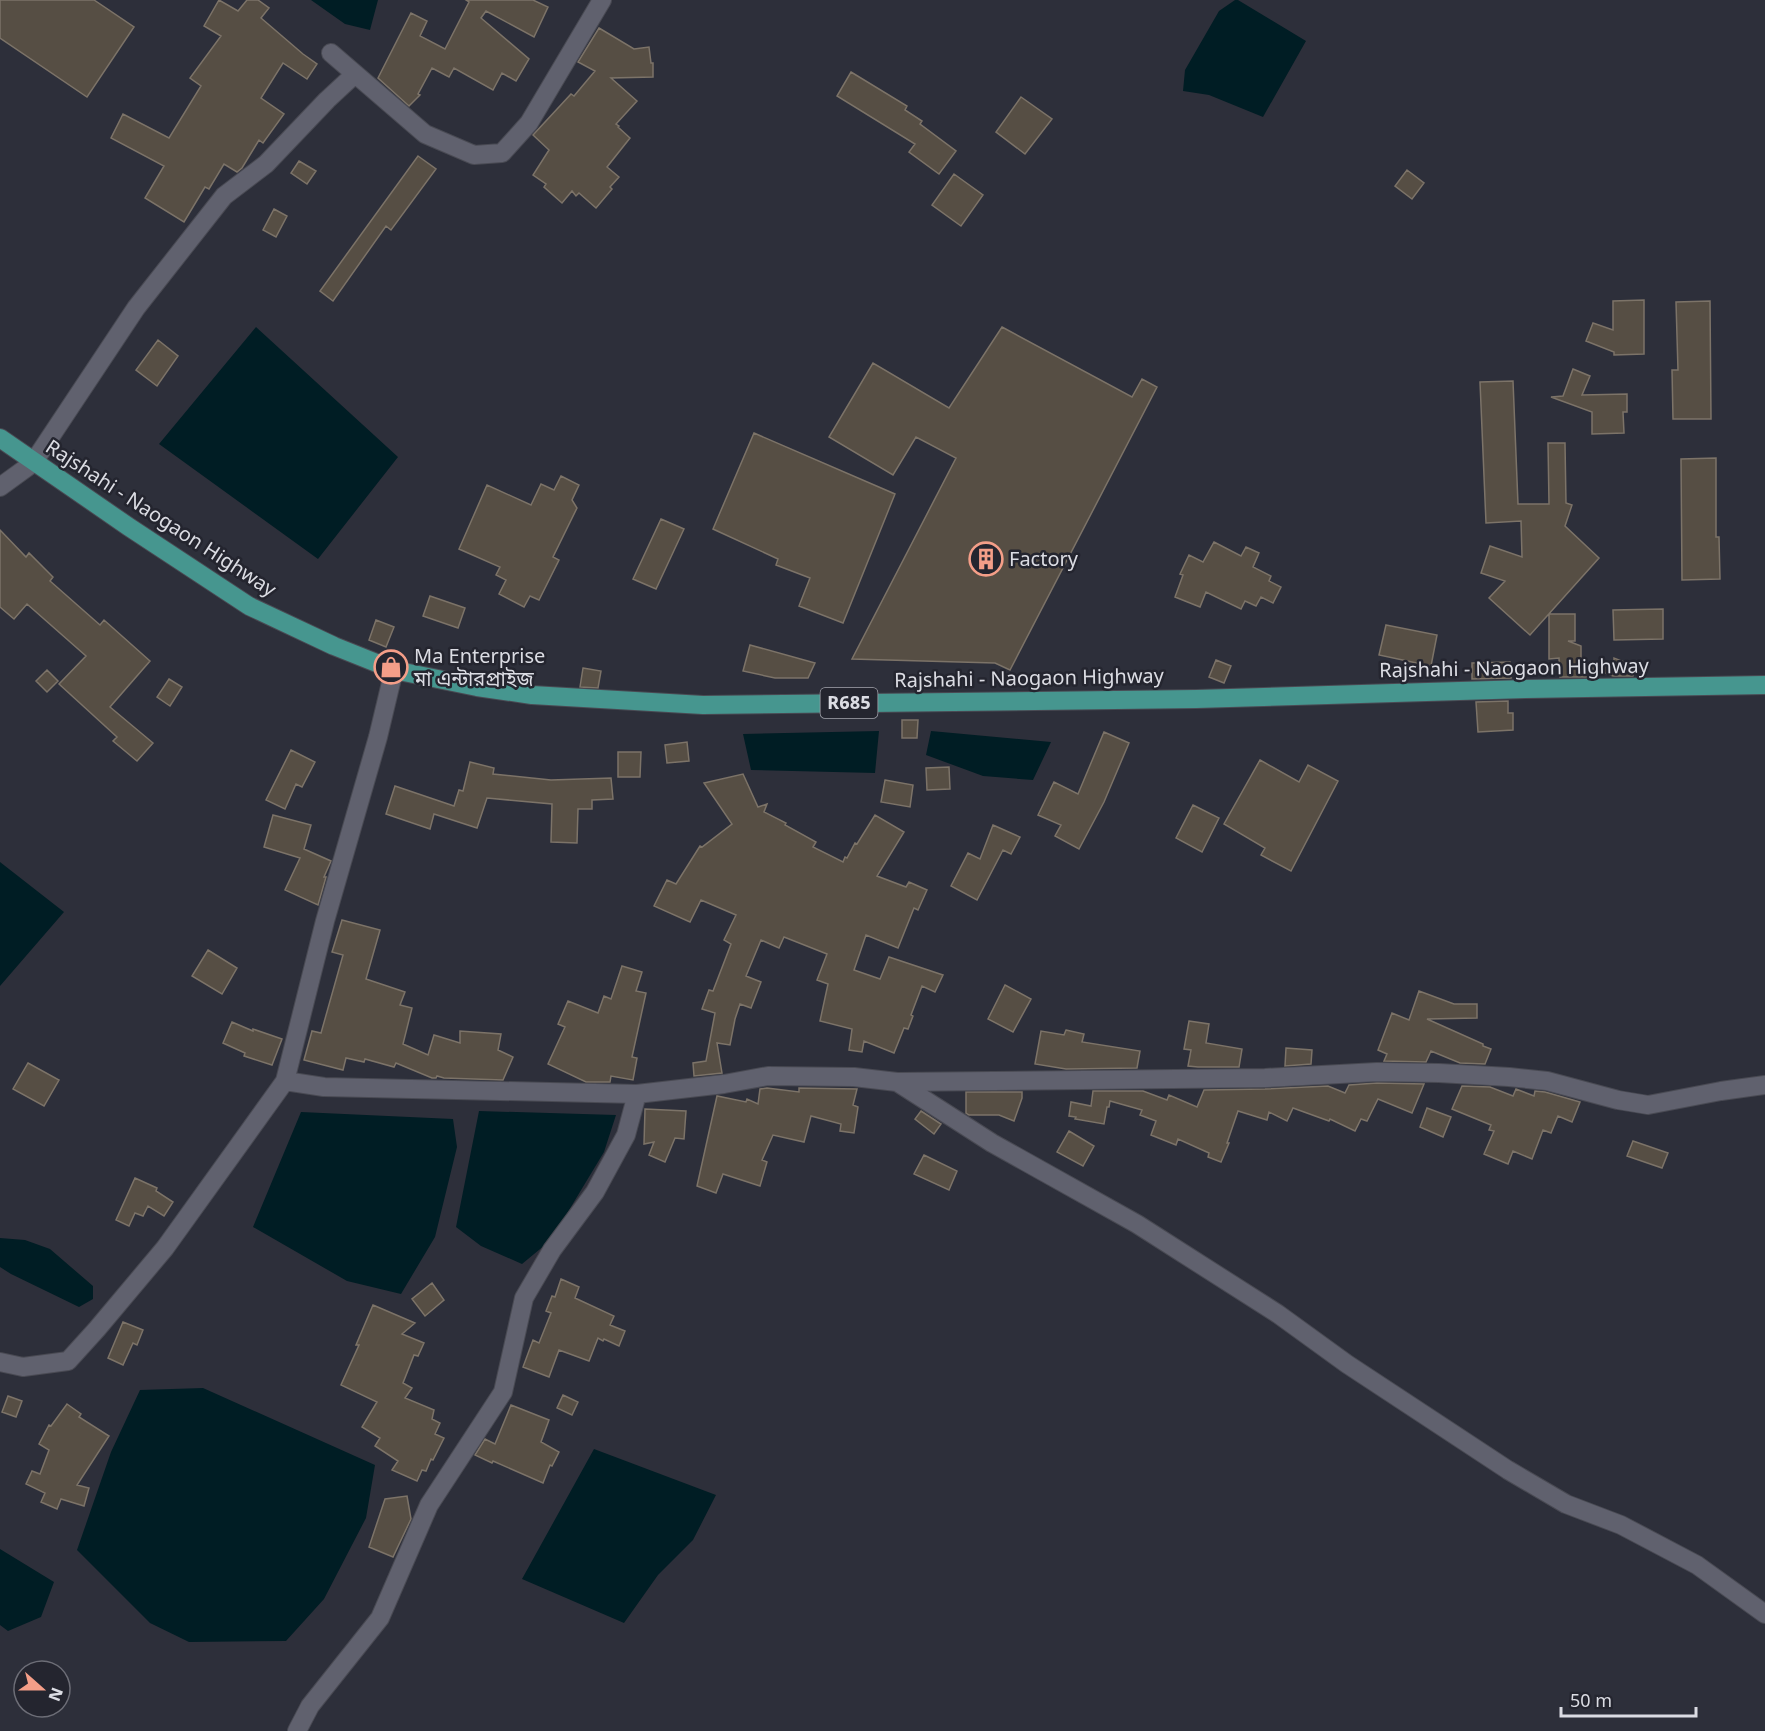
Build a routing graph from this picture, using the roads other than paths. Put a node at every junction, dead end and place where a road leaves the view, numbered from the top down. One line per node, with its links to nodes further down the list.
1 (602, 0): 3 (street)
2 (331, 53): 3 (street)
3 (355, 74): 5 (street)
4 (0, 438): 5 (main road, Rajshahi - Naogaon Highway / R685)
5 (33, 463): 6 (street); 7 (main road, Rajshahi - Naogaon Highway / R685)
6 (0, 487)
7 (394, 670): 8 (main road, Rajshahi - Naogaon Highway / R685); 9 (street)
8 (1765, 685)
9 (285, 1081): 12 (street); 13 (street)
10 (897, 1082): 11 (street); 12 (street); 14 (street)
11 (1765, 1085)
12 (637, 1094): 15 (street)
13 (0, 1362)
14 (1765, 1614)
15 (297, 1731)

